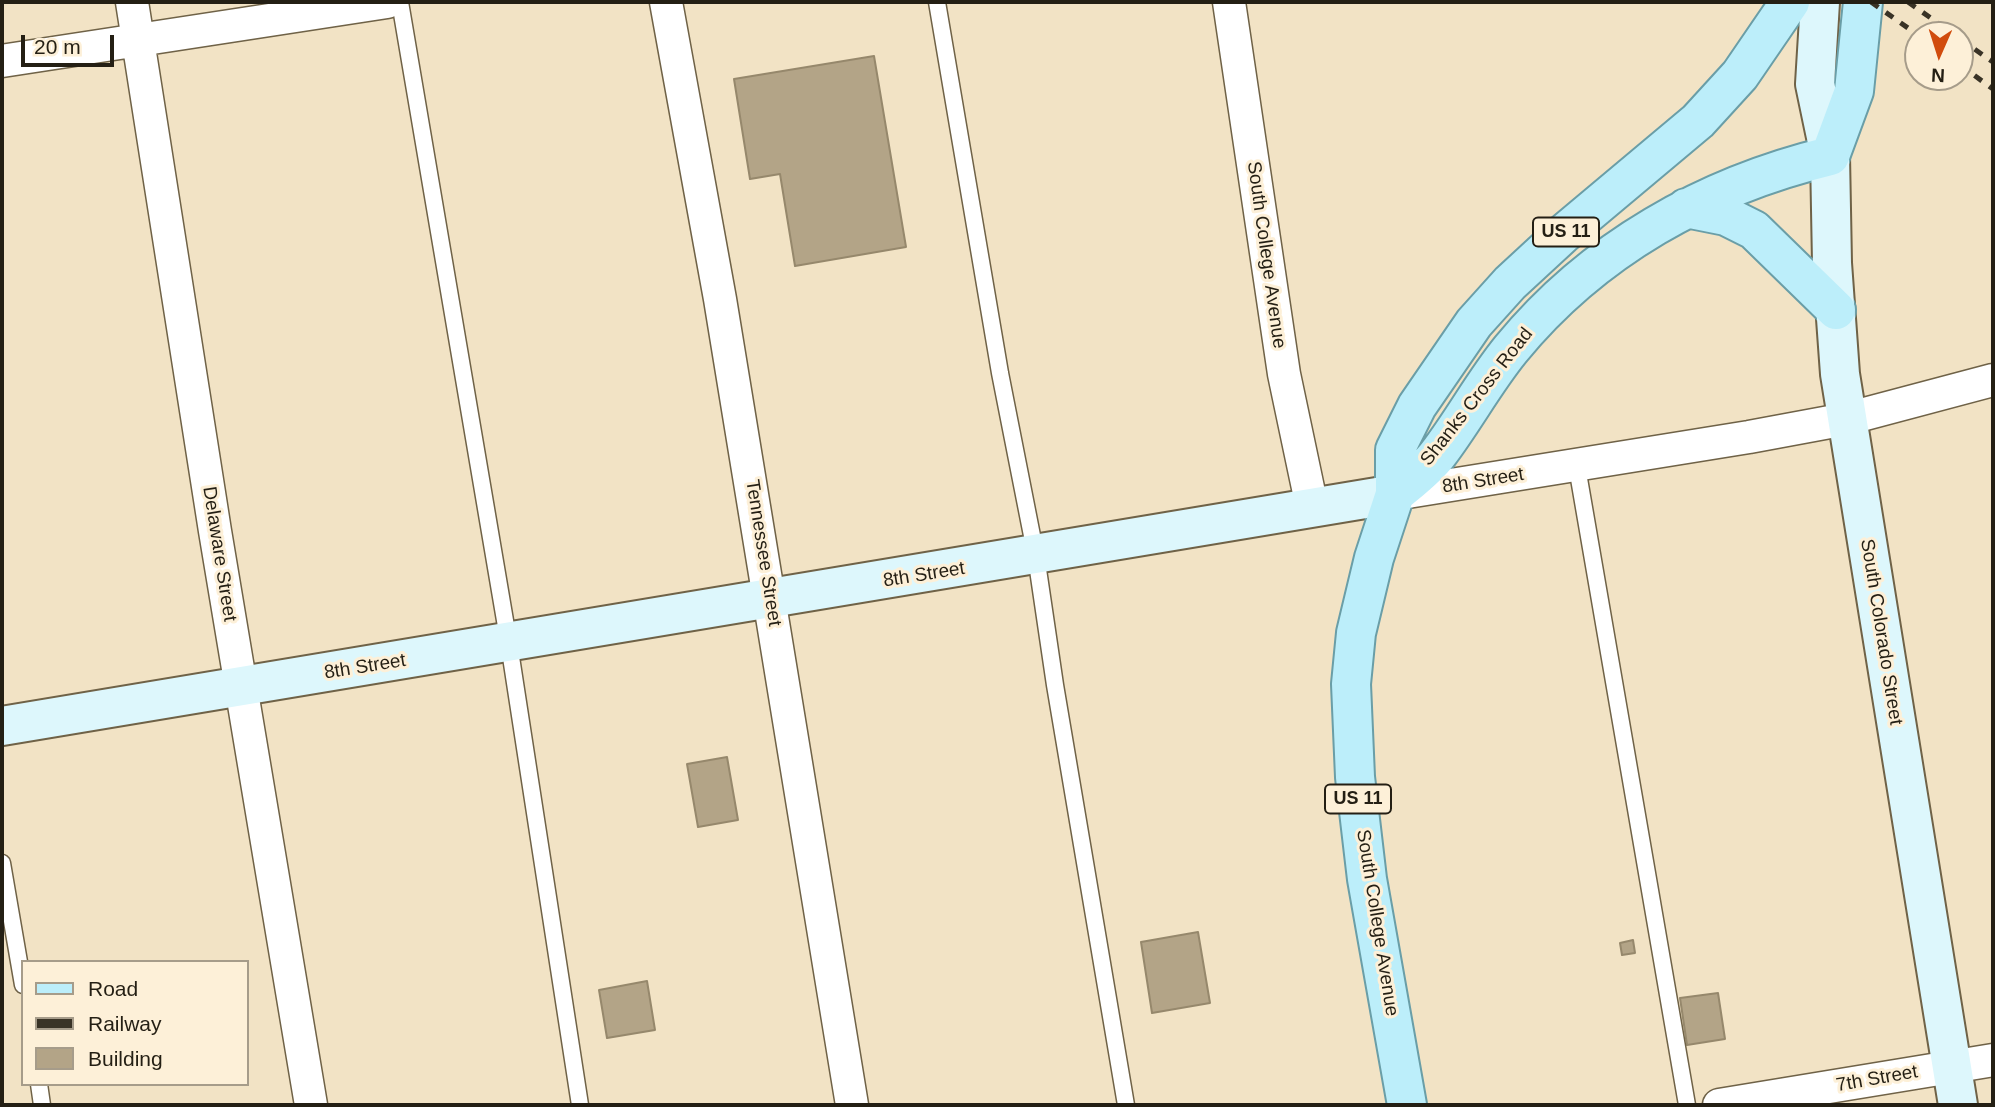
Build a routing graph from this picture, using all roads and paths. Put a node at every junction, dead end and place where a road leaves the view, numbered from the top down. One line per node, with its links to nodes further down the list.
1 (132, 2): 10 (street, Delaware Street)
2 (387, 2): 10 (street)
3 (400, 2): 22 (lane)
4 (666, 2): 21 (street, Tennessee Street)
5 (937, 2): 20 (lane)
6 (1229, 2): 19 (street, South College Avenue)
7 (1790, 2): 18 (main road, Shanks Cross Road / US 11)
8 (1820, 2): 12 (street, South Colorado Street)
9 (1862, 13): 12 (main road, South Colorado Street)
10 (138, 39): 11 (street); 23 (street, Delaware Street)
11 (2, 61)
12 (1830, 156): 13 (main road, Shanks Cross Road / US 11); 14 (street, South Colorado Street)
13 (1686, 208): 14 (main road); 18 (main road, Shanks Cross Road / US 11)
14 (1836, 310): 16 (street, South Colorado Street)
15 (1993, 380): 16 (street, 8th Street)
16 (1846, 419): 17 (street, 8th Street); 28 (street, South Colorado Street)
17 (1577, 467): 18 (street, 8th Street); 36 (lane)
18 (1395, 494): 19 (street, 8th Street); 35 (main road, South College Avenue / US 11)
19 (1312, 507): 20 (street, 8th Street)
20 (1036, 556): 21 (street, 8th Street); 34 (lane)
21 (771, 600): 22 (street, 8th Street); 33 (street, Tennessee Street)
22 (509, 643): 23 (street, 8th Street); 32 (lane)
23 (241, 687): 24 (street, 8th Street); 31 (street, Delaware Street)
24 (2, 726)
25 (2, 863): 26 (lane)
26 (21, 973)
27 (1993, 1060): 28 (street, 7th Street)
28 (1951, 1066): 37 (street, 7th Street); 38 (street, South Colorado Street)
29 (39, 1086): 30 (lane)
30 (42, 1105)
31 (311, 1105)
32 (580, 1105)
33 (852, 1105)
34 (1126, 1105)
35 (1407, 1105)
36 (1687, 1105)
37 (1719, 1105)
38 (1958, 1105)

